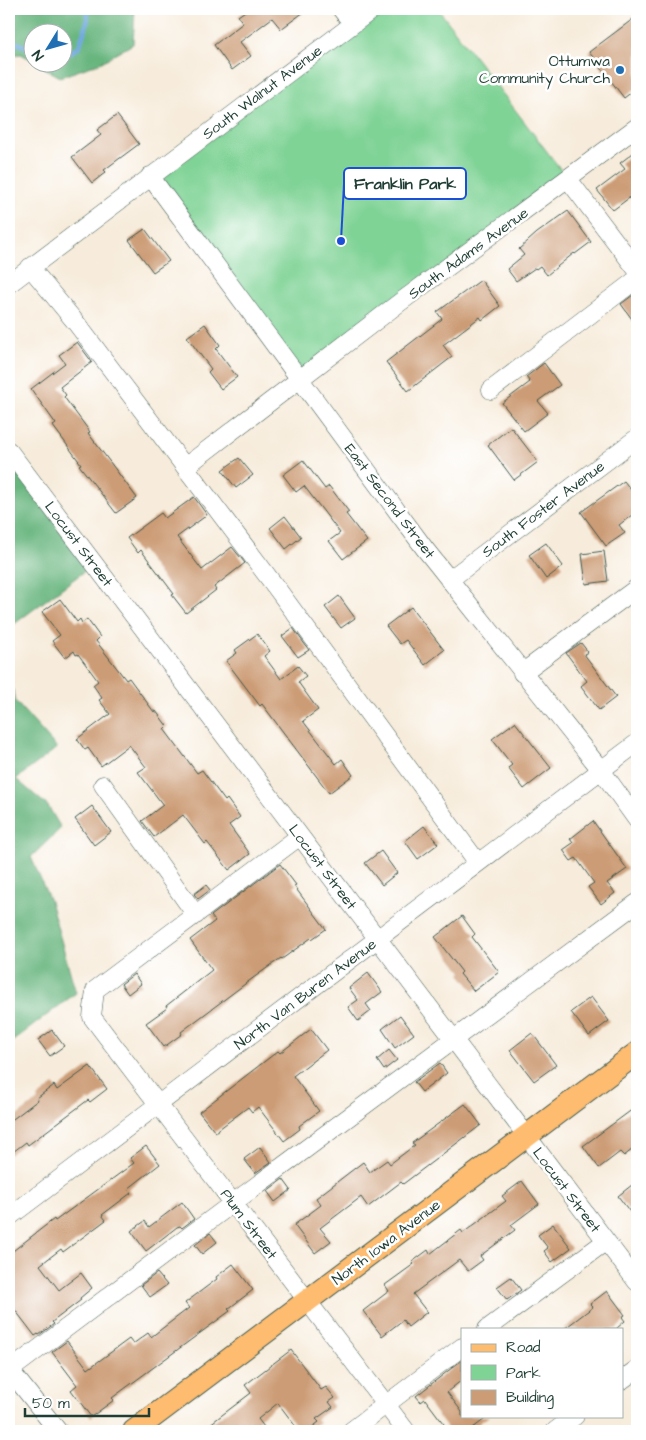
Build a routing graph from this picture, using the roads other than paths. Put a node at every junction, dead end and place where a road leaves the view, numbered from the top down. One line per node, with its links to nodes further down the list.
1 (341, 9): 3 (street)
2 (373, 9): 3 (street, South Walnut Avenue)
3 (352, 24): 5 (street, South Walnut Avenue)
4 (637, 127): 6 (street, South Adams Avenue)
5 (150, 176): 7 (street, South Walnut Avenue); 11 (street, East Second Street)
6 (568, 179): 8 (street); 11 (street, South Adams Avenue)
7 (30, 267): 10 (street, South Walnut Avenue); 15 (street)
8 (637, 270)
9 (637, 279): 12 (street)
10 (9, 284)
11 (299, 379): 15 (street, South Adams Avenue); 16 (street, East Second Street)
12 (491, 390)
13 (637, 438): 16 (street, South Foster Avenue)
14 (9, 451): 23 (street, Locust Street)
15 (184, 467): 24 (street)
16 (448, 580): 18 (street, East Second Street)
17 (637, 588): 18 (street)
18 (522, 673): 20 (street, East Second Street)
19 (637, 743): 20 (street, North Van Buren Avenue)
20 (601, 770): 22 (street, East Second Street); 24 (street, North Van Buren Avenue)
21 (103, 785): 26 (street)
22 (637, 820)
23 (300, 836): 26 (street); 27 (street, Locust Street)
24 (478, 862): 27 (street, North Van Buren Avenue)
25 (637, 903): 28 (street)
26 (196, 915): 30 (street, Plum Street)
27 (377, 939): 28 (street, Locust Street); 30 (street, North Van Buren Avenue)
28 (453, 1039): 31 (street, Locust Street); 32 (street)
29 (637, 1053): 31 (main road, North Iowa Avenue)
30 (159, 1104): 32 (street, Plum Street); 33 (street, North Van Buren Avenue)
31 (527, 1136): 34 (street, Locust Street); 36 (main road, North Iowa Avenue)
32 (233, 1203): 36 (street, Plum Street); 40 (street)
33 (9, 1218)
34 (606, 1241): 35 (street, Locust Street); 37 (street)
35 (637, 1282)
36 (307, 1301): 42 (street, Plum Street); 45 (main road, North Iowa Avenue)
37 (488, 1328)
38 (461, 1348): 42 (street)
39 (637, 1369): 41 (street)
40 (9, 1370): 44 (street)
41 (624, 1379)
42 (385, 1404): 46 (street); 47 (street, Plum Street)
43 (572, 1418): 48 (street)
44 (58, 1431)
45 (134, 1431)
46 (351, 1431)
47 (406, 1431)
48 (555, 1431)

